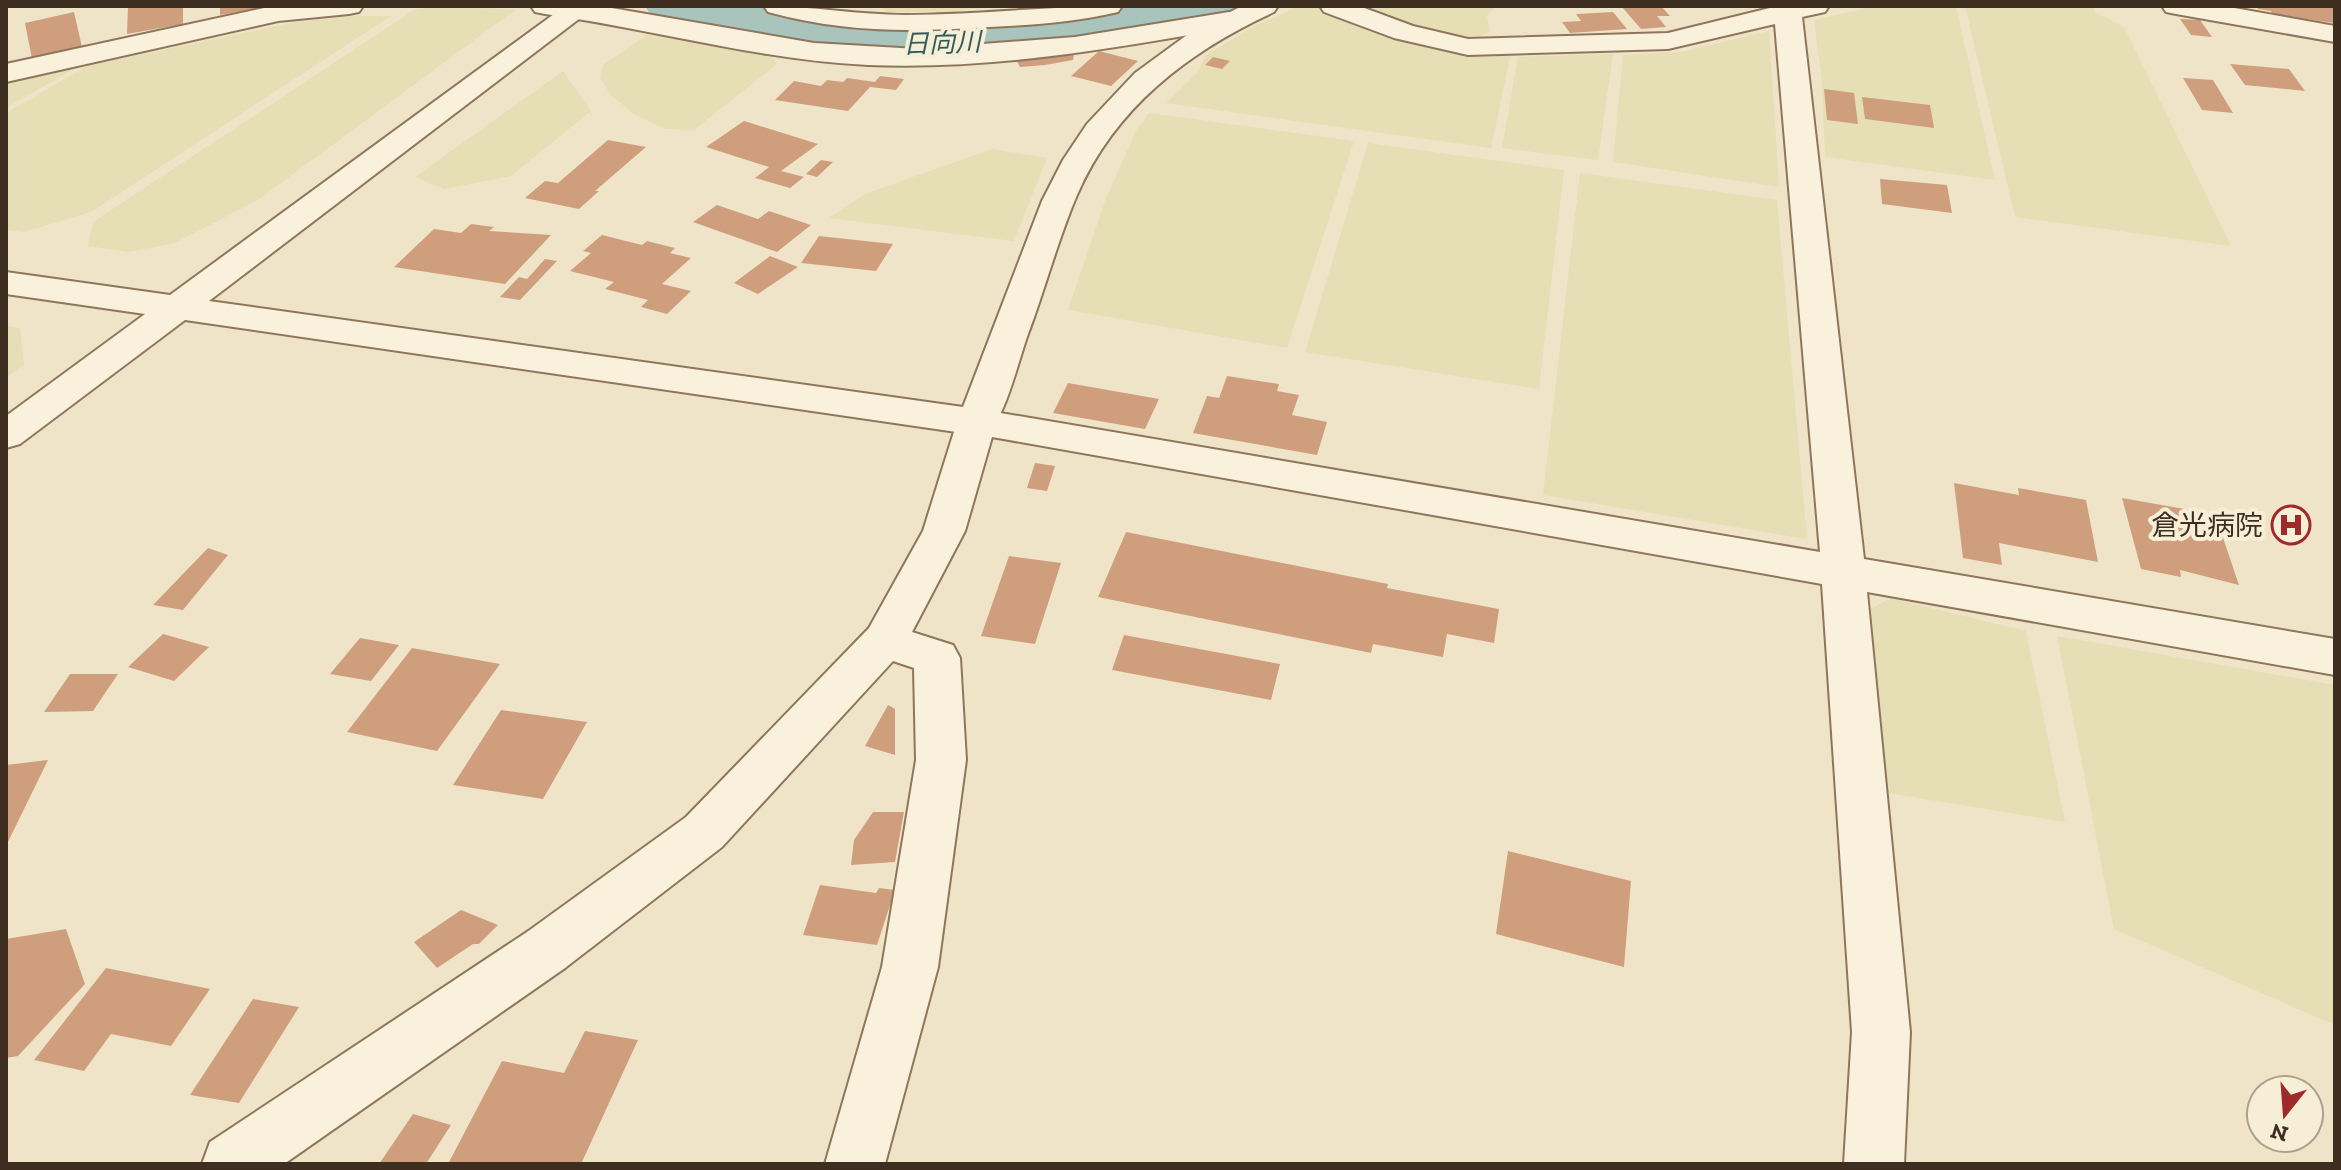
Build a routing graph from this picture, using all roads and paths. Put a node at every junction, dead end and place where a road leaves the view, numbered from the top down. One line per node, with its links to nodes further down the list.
1 (349, 6): 11 (street)
2 (778, 6): 3 (street)
3 (1108, 6)
4 (1264, 6): 9 (street)
5 (1334, 6): 8 (street)
6 (2176, 6): 10 (street)
7 (568, 7): 9 (street); 13 (street)
8 (1801, 9): 16 (street)
9 (1229, 20): 14 (street)
10 (2335, 34)
11 (6, 73)
12 (6, 283): 13 (street)
13 (179, 306): 14 (street); 15 (street)
14 (977, 422): 16 (street); 17 (street)
15 (6, 435)
16 (1843, 569): 18 (street); 21 (street)
17 (885, 640): 19 (street); 20 (street)
18 (2335, 657)
19 (232, 1164)
20 (855, 1164)
21 (1874, 1164)

